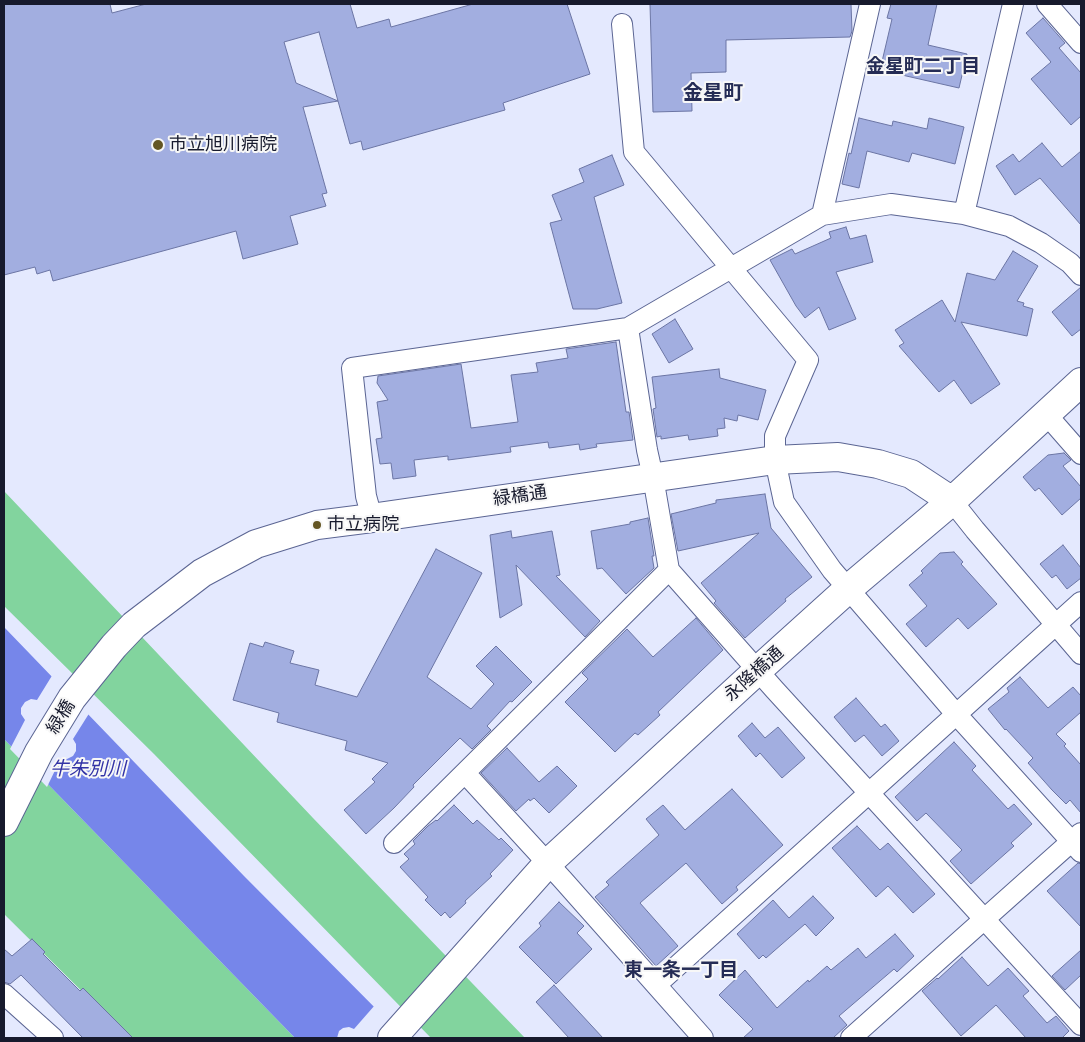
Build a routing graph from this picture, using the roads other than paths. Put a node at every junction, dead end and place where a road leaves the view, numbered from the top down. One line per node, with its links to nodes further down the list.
1 (870, 4): 7 (street)
2 (1014, 4): 6 (street)
3 (1046, 4): 5 (street)
4 (622, 24): 8 (street)
5 (1081, 43)
6 (964, 214): 7 (street); 9 (street)
7 (822, 215): 8 (street)
8 (732, 268): 10 (street); 14 (street)
9 (1081, 275)
10 (628, 328): 15 (street); 17 (street)
11 (1081, 382): 12 (street, 永隆橋通)
12 (1046, 414): 13 (street); 16 (street, 永隆橋通)
13 (1081, 454)
14 (775, 460): 15 (street, 緑橋通); 16 (street, 緑橋通); 19 (street)
15 (653, 477): 17 (street, 緑橋通); 18 (street)
16 (952, 501): 19 (street, 永隆橋通); 21 (street)
17 (372, 518): 22 (street, 緑橋通)
18 (669, 570): 24 (street); 26 (street)
19 (848, 589): 24 (street, 永隆橋通); 25 (street)
20 (1081, 602): 21 (street)
21 (1055, 625): 23 (street); 25 (street)
22 (114, 646): 28 (street, 緑橋)
23 (1081, 654)
24 (757, 671): 27 (street); 31 (street, 永隆橋通)
25 (956, 714): 27 (street); 29 (street)
26 (465, 773): 30 (street); 31 (street)
27 (870, 793): 32 (street); 33 (street)
28 (4, 822)
29 (1078, 842): 32 (street)
30 (394, 843)
31 (548, 863): 33 (street); 37 (street, 永隆橋通)
32 (983, 919): 35 (street); 39 (street)
33 (656, 986): 38 (street)
34 (4, 994): 36 (street)
35 (1081, 1025)
36 (54, 1038)
37 (392, 1038)
38 (703, 1038)
39 (850, 1038)

